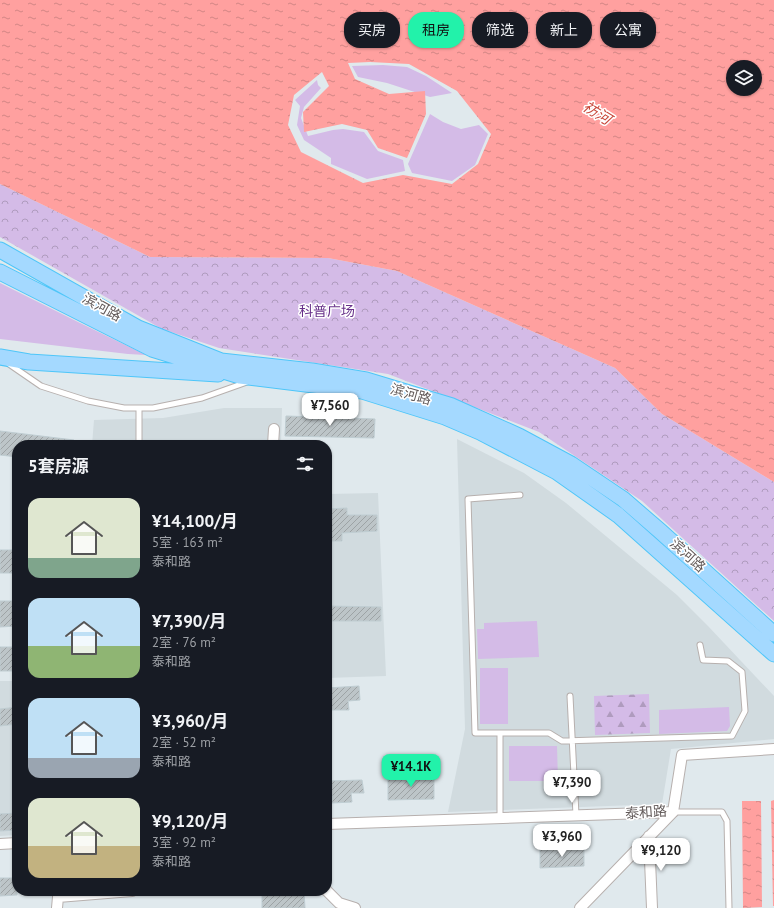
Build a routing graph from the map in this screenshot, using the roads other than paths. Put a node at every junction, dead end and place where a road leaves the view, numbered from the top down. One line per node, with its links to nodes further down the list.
1 (0, 250): 10 (main road, 滨河路)
2 (0, 272): 4 (main road, 滨河路)
3 (0, 357): 4 (main road); 5 (lane)
4 (247, 376): 5 (lane); 12 (main road, 滨河路)
5 (139, 408): 7 (lane)
6 (274, 429): 8 (street)
7 (139, 440)
8 (273, 440)
9 (520, 495): 14 (lane)
10 (774, 634)
11 (700, 646): 15 (lane)
12 (774, 654)
13 (570, 696): 15 (lane)
14 (500, 734): 15 (lane); 19 (lane)
15 (572, 740): 18 (lane)
16 (774, 749): 17 (street, 泰和路)
17 (672, 812): 18 (street, 泰和路); 21 (street); 30 (lane)
18 (576, 815): 19 (street, 泰和路)
19 (500, 818): 20 (street, 泰和路)
20 (332, 824)
21 (649, 836): 28 (street); 29 (street)
22 (12, 843): 23 (street)
23 (0, 844)
24 (70, 896): 26 (street)
25 (332, 896): 27 (street)
26 (57, 908)
27 (355, 908)
28 (580, 908)
29 (652, 908)
30 (729, 908)

